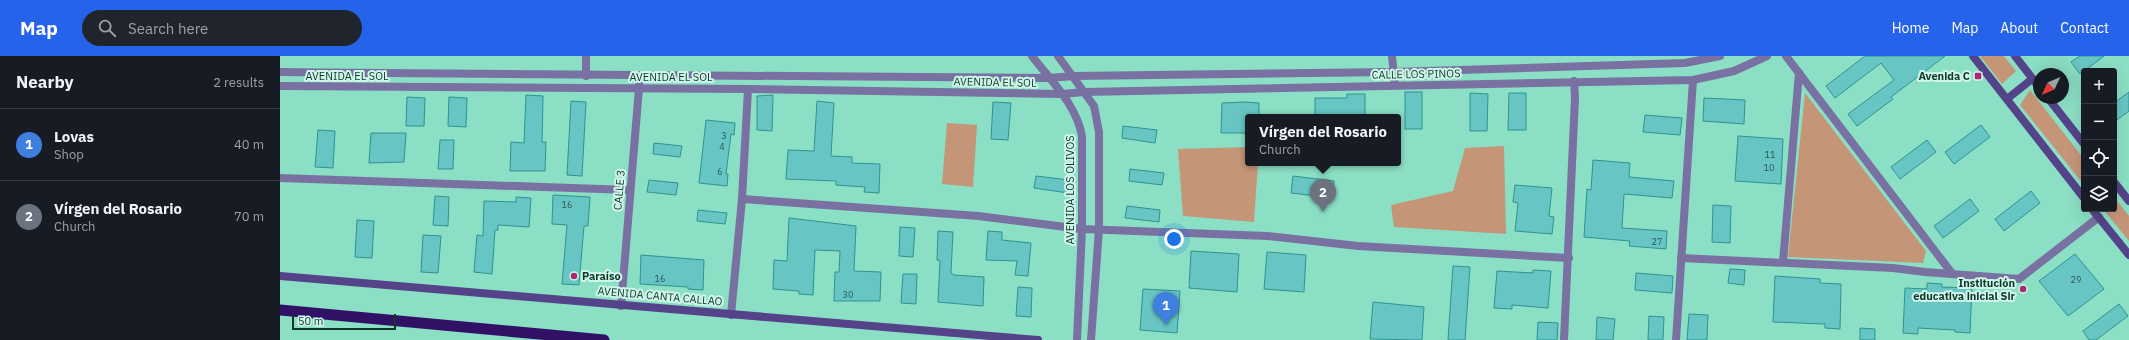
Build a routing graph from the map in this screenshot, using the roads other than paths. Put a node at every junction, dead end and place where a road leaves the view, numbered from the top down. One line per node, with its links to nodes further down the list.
1 (586, 56): 13 (street)
2 (1032, 56): 16 (street, AVENIDA LOS OLIVOS)
3 (1058, 56): 15 (street)
4 (1392, 56): 11 (street)
5 (1720, 56): 11 (street, CALLE LOS PINOS)
6 (1767, 56): 18 (street, CALLE LOS PINOS)
7 (1786, 56): 12 (street)
8 (1973, 56): 26 (main road)
9 (2015, 56): 17 (main road)
10 (280, 72): 13 (street, AVENIDA EL SOL)
11 (1393, 72): 15 (street, CALLE LOS PINOS); 20 (street)
12 (1799, 72): 42 (street); 43 (street)
13 (586, 76): 14 (street, AVENIDA EL SOL)
14 (640, 76): 16 (street, AVENIDA EL SOL); 22 (street, CALLE 3)
15 (1074, 76): 16 (street, CALLE LOS PINOS); 24 (street)
16 (1049, 78): 25 (street, AVENIDA LOS OLIVOS)
17 (2032, 79): 26 (main road)
18 (1693, 80): 19 (street, CALLE LOS PINOS); 41 (street)
19 (1574, 82): 20 (street, CALLE LOS PINOS); 40 (street)
20 (1395, 85): 24 (street, CALLE LOS PINOS)
21 (280, 86): 22 (street, AVENIDA EL SOL)
22 (639, 88): 23 (street, AVENIDA EL SOL); 31 (street, CALLE 3)
23 (748, 89): 25 (street, AVENIDA EL SOL); 33 (street)
24 (1084, 92): 25 (street, CALLE LOS PINOS); 38 (street)
25 (1062, 94): 37 (street, AVENIDA LOS OLIVOS)
26 (2007, 99): 32 (main road)
27 (2053, 104): 28 (main road)
28 (2081, 140)
29 (280, 178): 31 (street)
30 (2117, 186): 34 (main road)
31 (629, 190): 45 (street, CALLE 3)
32 (2081, 194)
33 (742, 199): 37 (street); 47 (street)
34 (2129, 201)
35 (2094, 212): 36 (main road)
36 (2098, 217): 39 (main road); 43 (street)
37 (1082, 229): 38 (street); 50 (street, AVENIDA LOS OLIVOS)
38 (1099, 229): 40 (street); 51 (street)
39 (2129, 255)
40 (1569, 258): 52 (street)
41 (1681, 258): 42 (street); 53 (street)
42 (1783, 262): 43 (street)
43 (1951, 272)
44 (280, 276): 45 (main road, AVENIDA CANTA CALLAO)
45 (621, 306): 47 (main road, AVENIDA CANTA CALLAO)
46 (280, 310): 48 (highway)
47 (731, 315): 49 (main road, AVENIDA CANTA CALLAO)
48 (604, 340)
49 (1038, 340)
50 (1077, 340)
51 (1091, 340)
52 (1564, 340)
53 (1676, 340)

